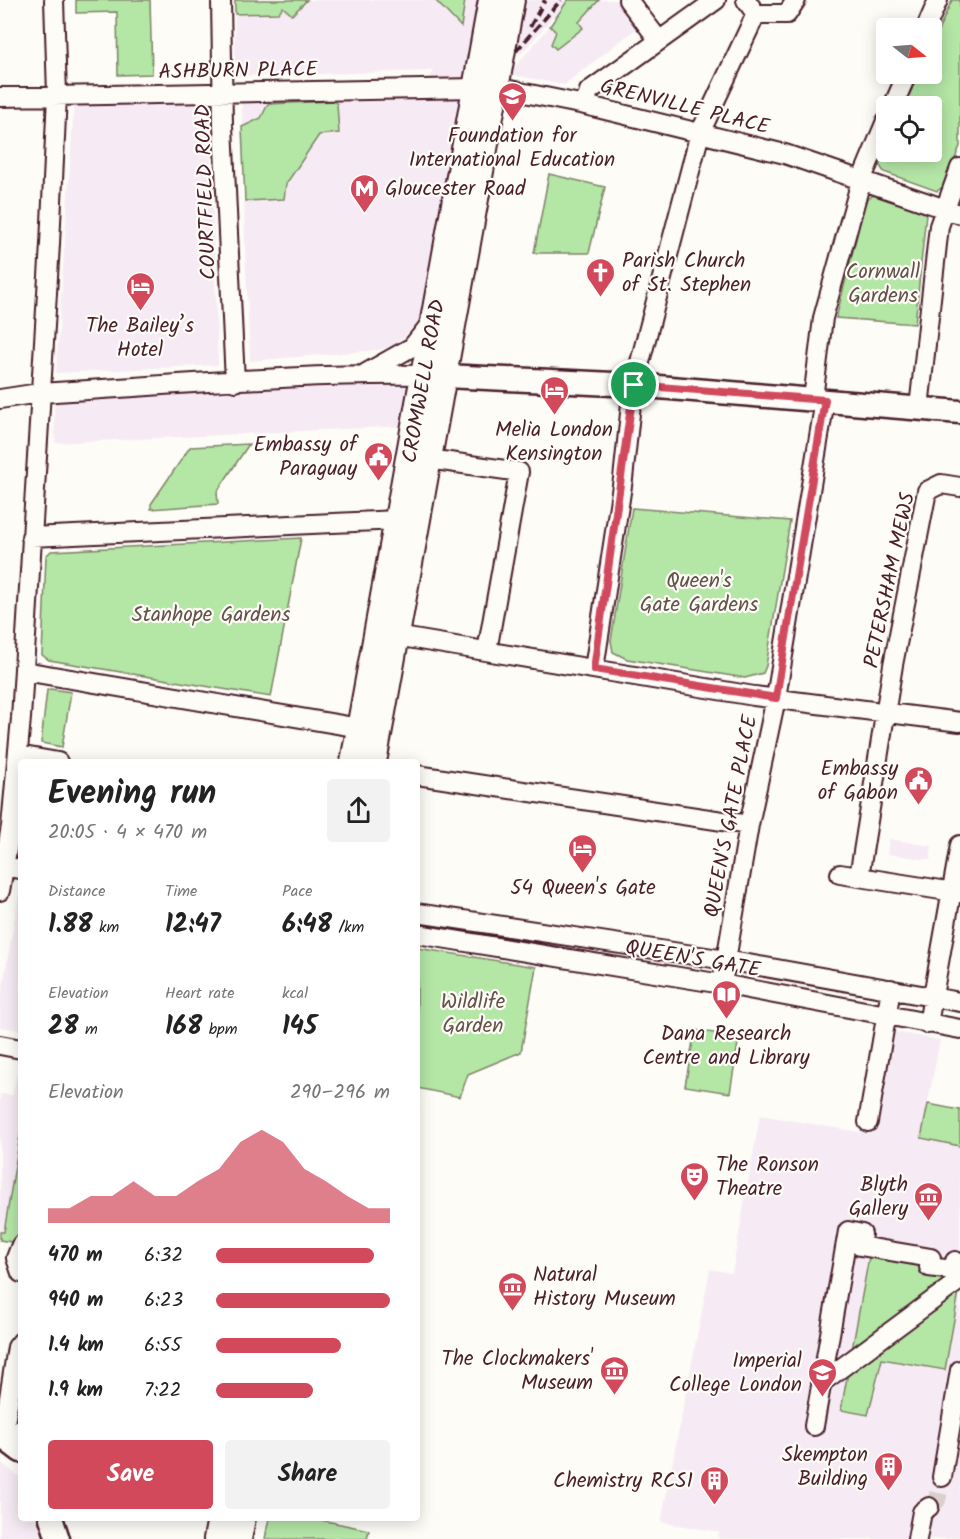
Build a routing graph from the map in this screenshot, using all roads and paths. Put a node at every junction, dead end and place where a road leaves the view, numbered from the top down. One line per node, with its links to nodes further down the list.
1 (54, 0): 14 (street)
2 (221, 0): 13 (street, COURTFIELD ROAD)
3 (492, 0): 12 (highway, CROMWELL ROAD)
4 (511, 0): 12 (highway, CROMWELL ROAD)
5 (628, 0): 11 (street)
6 (716, 0): 11 (street)
7 (796, 0): 9 (street)
8 (938, 0): 10 (street)
9 (751, 7): 17 (street)
10 (930, 18)
11 (658, 39): 16 (street)
12 (485, 87): 13 (street, ASHBURN PLACE); 16 (street, GRENVILLE PLACE); 22 (highway, CROMWELL ROAD); 24 (highway, CROMWELL ROAD)
13 (223, 93): 14 (street, ASHBURN PLACE); 25 (street, COURTFIELD ROAD)
14 (57, 95): 15 (street, ASHBURN PLACE); 27 (street)
15 (0, 98)
16 (585, 105): 17 (street, GRENVILLE PLACE)
17 (700, 133): 20 (street, GRENVILLE PLACE); 26 (street)
18 (876, 145): 20 (street)
19 (960, 168): 21 (street)
20 (861, 181): 21 (street); 29 (street)
21 (952, 212): 30 (street)
22 (434, 320): 23 (street); 24 (highway, CROMWELL ROAD)
23 (365, 374): 24 (street); 25 (street)
24 (433, 375): 26 (main road); 32 (highway, CROMWELL ROAD); 34 (highway, CROMWELL ROAD)
25 (235, 382): 27 (street)
26 (634, 385): 29 (main road); 38 (street)
27 (39, 393): 28 (street); 35 (street)
28 (0, 399)
29 (819, 400): 30 (main road); 40 (street)
30 (919, 408): 31 (main road)
31 (960, 412)
32 (428, 459): 36 (highway, CROMWELL ROAD); 37 (street)
33 (960, 487): 41 (street, PETERSHAM MEWS)
34 (398, 520): 35 (street); 43 (highway, CROMWELL ROAD)
35 (31, 537): 39 (street)
36 (396, 636): 37 (street); 47 (highway, CROMWELL ROAD)
37 (487, 651): 38 (street)
38 (594, 669): 40 (street)
39 (24, 671): 43 (street); 44 (street)
40 (776, 698): 41 (street, QUEEN'S GATE PLACE); 49 (street, QUEEN'S GATE PLACE)
41 (885, 711): 42 (street, QUEEN'S GATE PLACE); 54 (street)
42 (960, 722)
43 (360, 728): 46 (highway, CROMWELL ROAD)
44 (18, 755): 45 (street); 50 (street)
45 (41, 759)
46 (355, 759)
47 (374, 759)
48 (420, 775): 49 (street)
49 (749, 825): 59 (street, QUEEN'S GATE PLACE)
50 (10, 845): 52 (street)
51 (960, 845): 56 (street)
52 (8, 867): 55 (street)
53 (840, 874): 54 (street)
54 (859, 877): 56 (street)
55 (0, 891)
56 (955, 892): 62 (street)
57 (420, 913): 59 (street, QUEEN'S GATE)
58 (420, 934): 60 (street, QUEEN'S GATE)
59 (726, 960): 60 (street, QUEEN'S GATE PLACE); 61 (street, QUEEN'S GATE)
60 (722, 984): 64 (street, QUEEN'S GATE)
61 (891, 989): 62 (street, QUEEN'S GATE); 64 (street)
62 (933, 997): 63 (street, QUEEN'S GATE); 65 (street)
63 (960, 1002)
64 (887, 1017): 65 (street, QUEEN'S GATE); 69 (street)
65 (928, 1024): 66 (street, QUEEN'S GATE)
66 (960, 1029)
67 (0, 1046): 68 (street)
68 (18, 1049)
69 (868, 1122)
70 (946, 1261): 74 (street)
71 (960, 1280): 74 (street)
72 (18, 1346): 76 (street)
73 (960, 1370): 78 (street)
74 (821, 1383): 75 (street)
75 (814, 1426)
76 (8, 1434): 77 (main road)
77 (18, 1447)
78 (942, 1469)
79 (929, 1507): 86 (street)
80 (52, 1521): 83 (main road)
81 (220, 1521): 84 (highway)
82 (241, 1521): 85 (highway)
83 (58, 1539)
84 (217, 1539)
85 (238, 1539)
86 (917, 1539)

